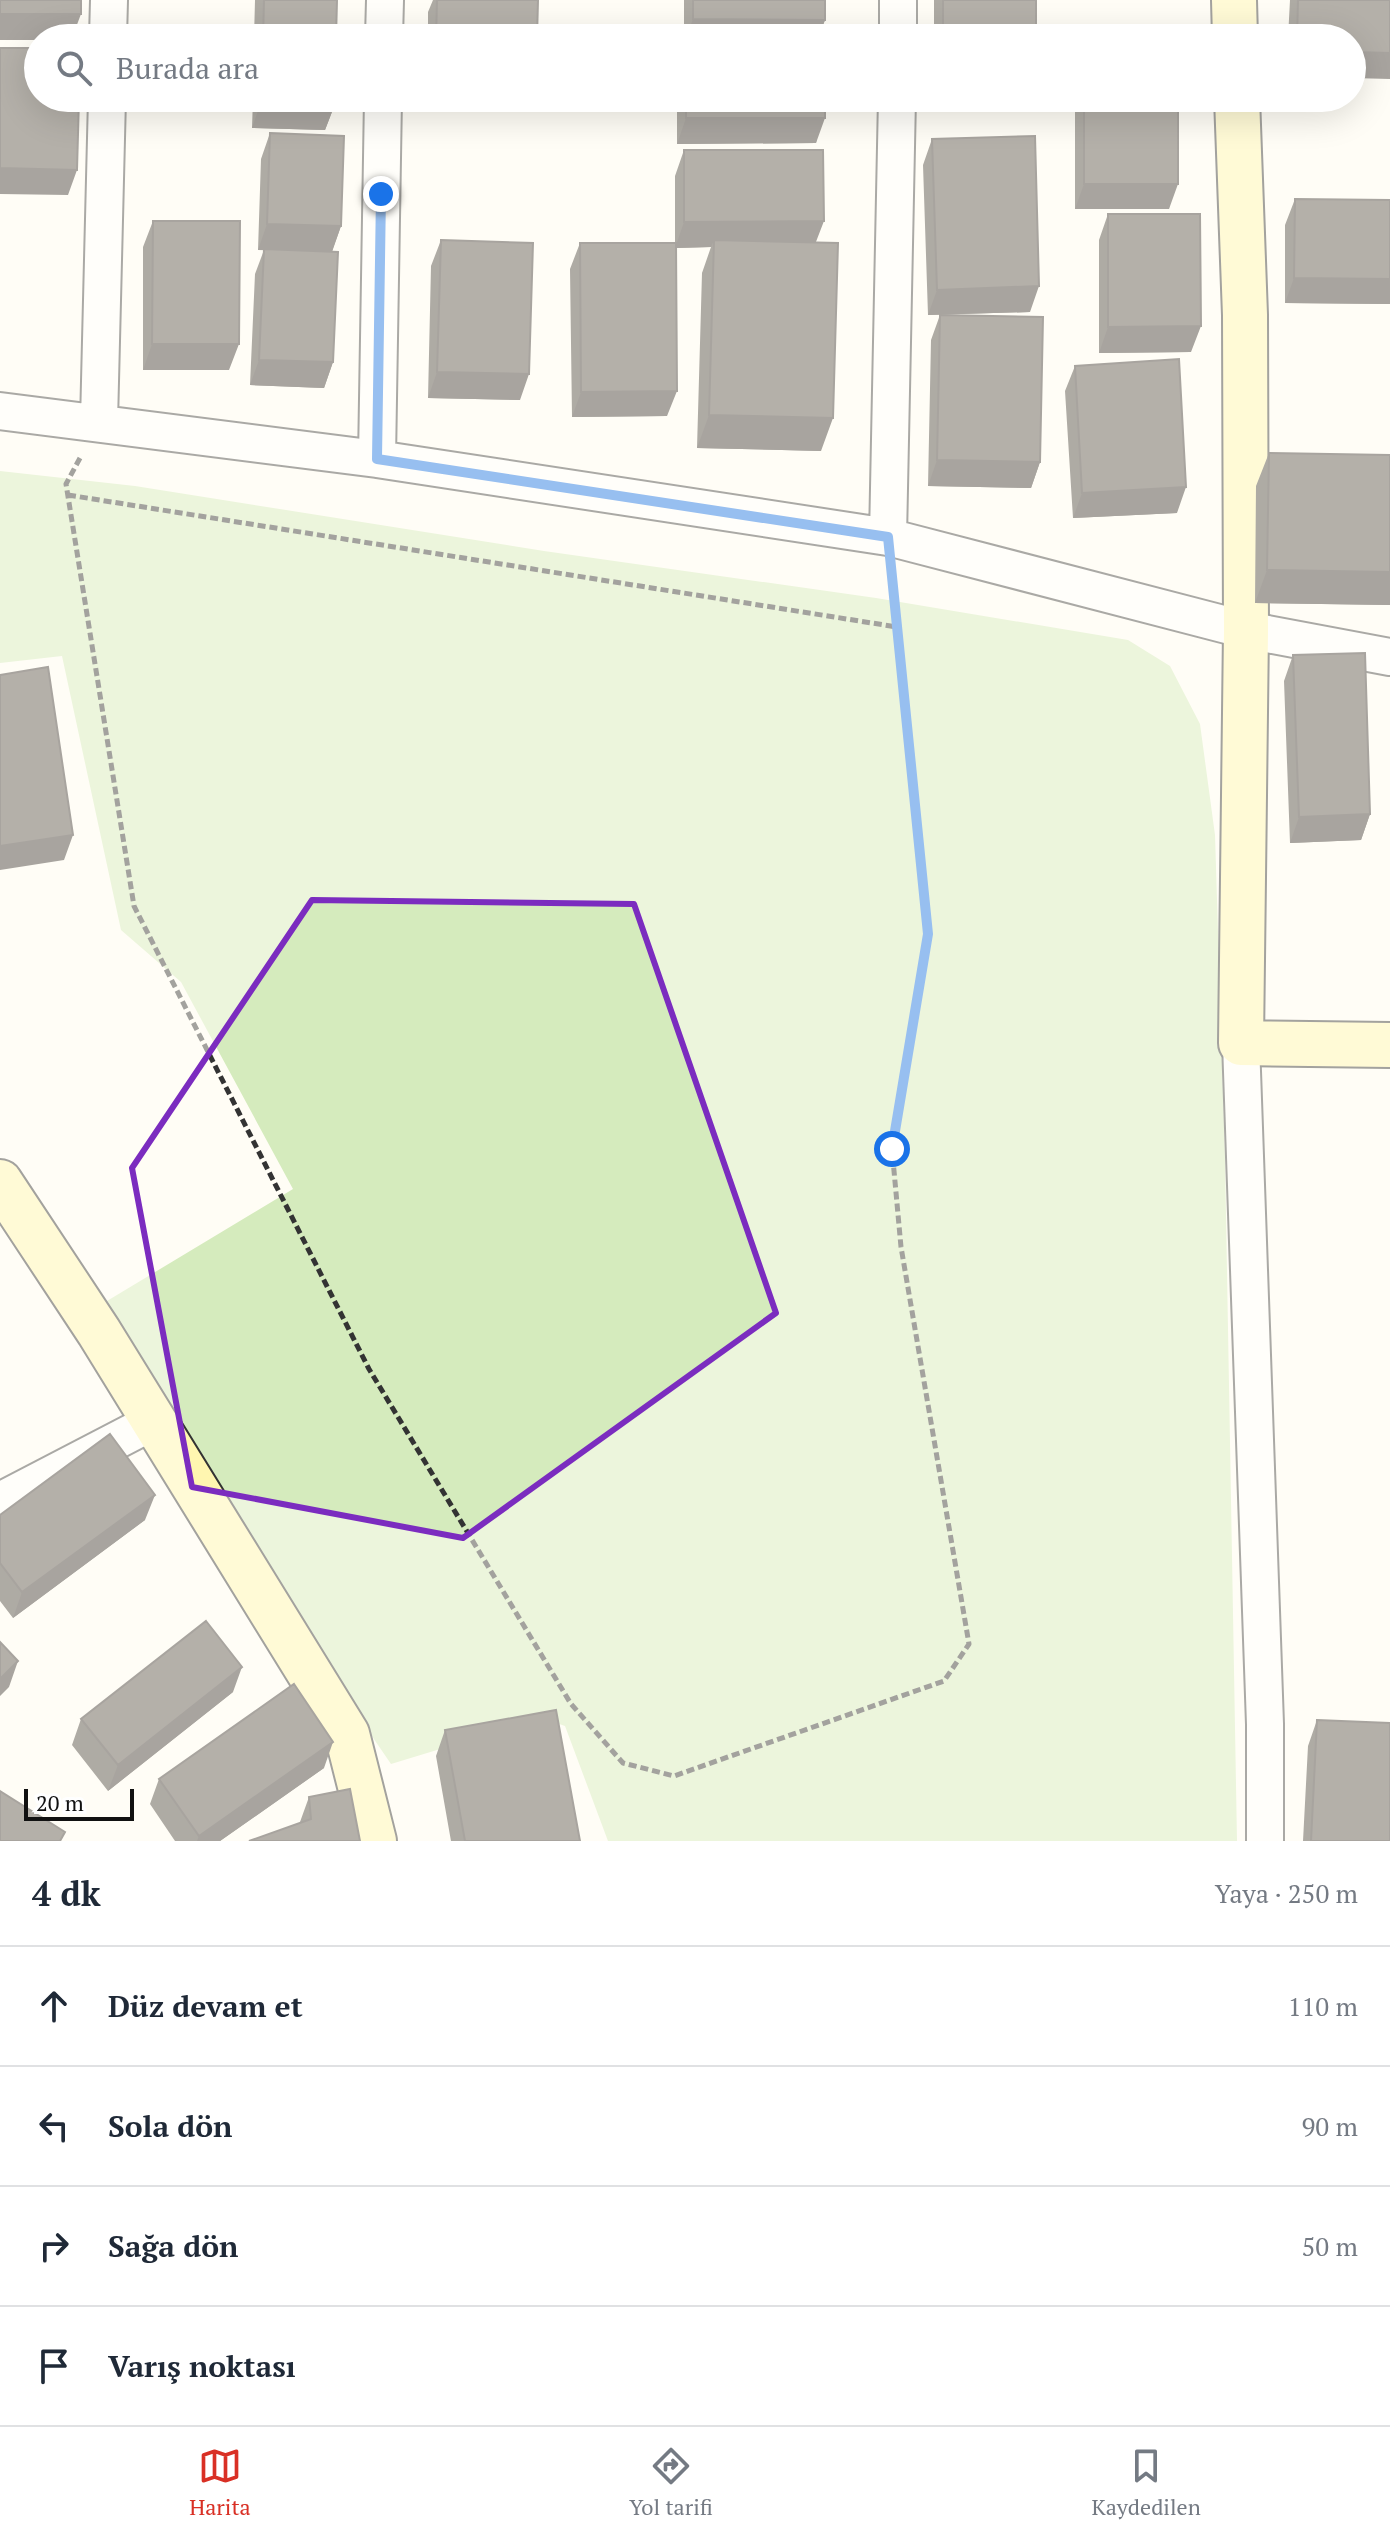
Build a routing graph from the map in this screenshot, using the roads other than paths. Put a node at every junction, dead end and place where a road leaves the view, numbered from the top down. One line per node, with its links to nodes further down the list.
1 (109, 0): 5 (street)
2 (385, 0): 6 (street)
3 (898, 0): 7 (street)
4 (1234, 0): 8 (street)
5 (108, 24)
6 (384, 24)
7 (898, 24)
8 (1235, 24)
9 (107, 112): 14 (street)
10 (383, 112): 15 (street)
11 (897, 112): 16 (street)
12 (1238, 112): 17 (street)
13 (0, 411): 14 (street)
14 (99, 422): 15 (street)
15 (377, 459): 16 (street)
16 (888, 537): 17 (street)
17 (1246, 630): 18 (street); 19 (street)
18 (1390, 657)
19 (1241, 1043): 20 (street); 25 (street)
20 (1390, 1045)
21 (0, 1182): 22 (street)
22 (154, 1421): 23 (street); 24 (street)
23 (0, 1501)
24 (374, 1841)
25 (1265, 1841)

